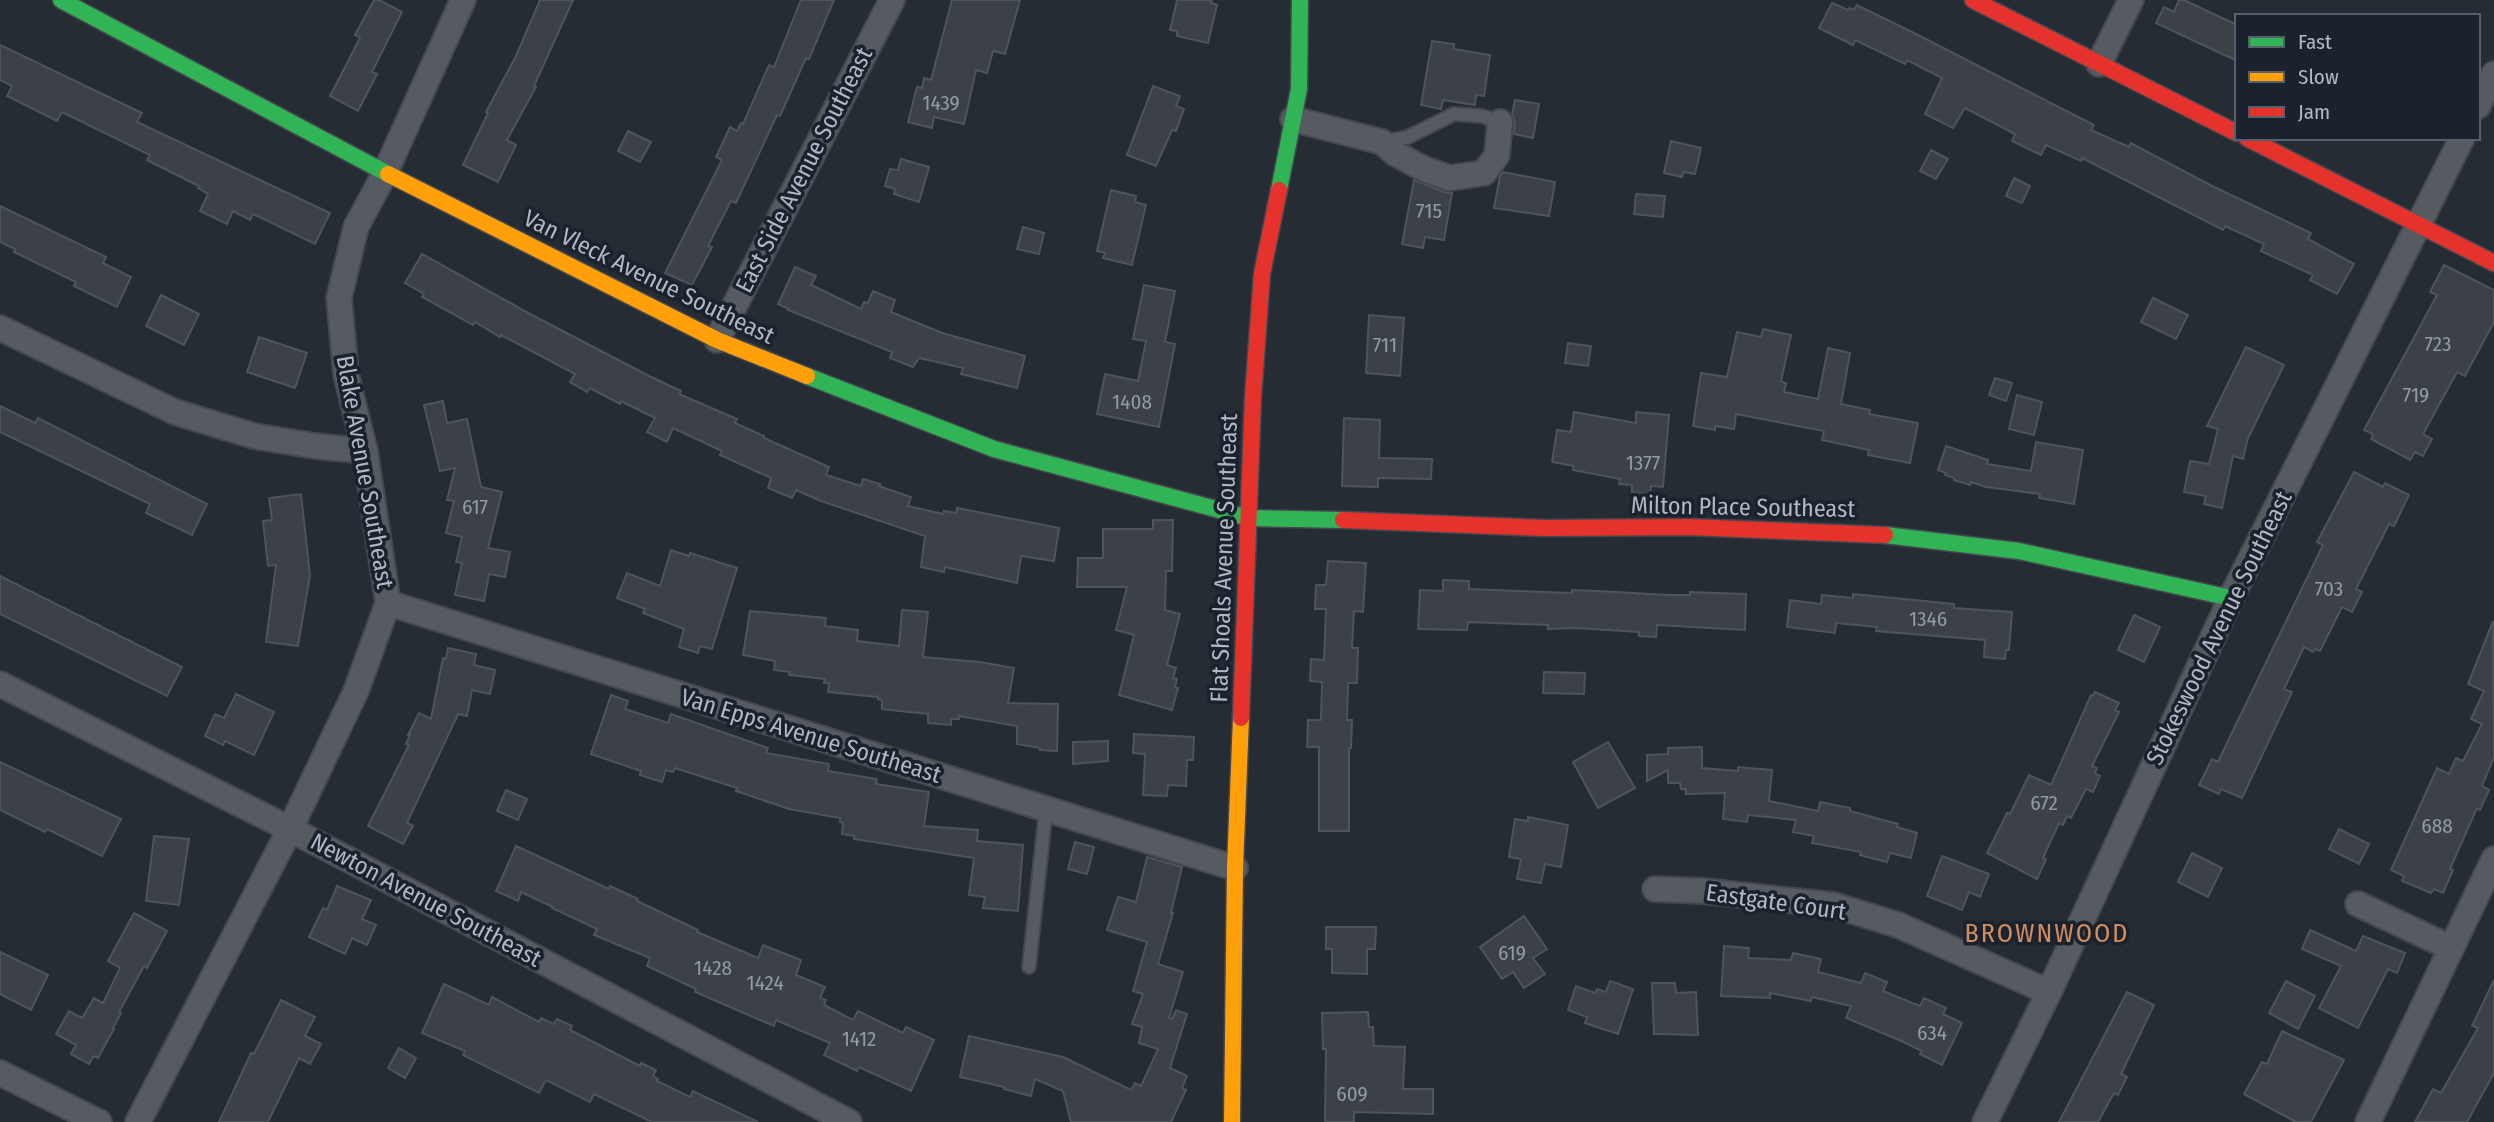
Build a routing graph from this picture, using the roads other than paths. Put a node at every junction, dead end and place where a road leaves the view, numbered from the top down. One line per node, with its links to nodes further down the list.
1 (61, 0): 7 (street, Van Vleck Avenue Southeast)
2 (463, 0): 17 (street, Blake Avenue Southeast)
3 (892, 0): 21 (street, East Side Avenue Southeast)
4 (1300, 0): 11 (street, Flat Shoals Avenue Southeast)
5 (1973, 0): 8 (street)
6 (2131, 0): 8 (street)
7 (91, 7): 17 (street, Van Vleck Avenue Southeast)
8 (2099, 64): 13 (street)
9 (2494, 74): 10 (street)
10 (2480, 102)
11 (1293, 119): 16 (street); 23 (street, Flat Shoals Avenue Southeast)
12 (1500, 122): 16 (lane); 16 (street)
13 (2235, 132)
14 (2251, 140): 18 (street)
15 (2461, 140): 18 (street, Stokeswood Avenue Southeast)
16 (1382, 142)
17 (385, 173): 21 (street, Van Vleck Avenue Southeast); 22 (street, Blake Avenue Southeast)
18 (2419, 225): 19 (street); 24 (street, Stokeswood Avenue Southeast)
19 (2494, 263)
20 (0, 328): 22 (street)
21 (717, 340): 23 (street, Van Vleck Avenue Southeast)
22 (365, 451): 25 (street, Blake Avenue Southeast)
23 (1249, 518): 24 (street, Milton Place Southeast); 30 (street, Flat Shoals Avenue Southeast)
24 (2231, 598): 35 (street, Stokeswood Avenue Southeast)
25 (388, 603): 27 (street, Van Epps Avenue Southeast); 28 (street, Blake Avenue Southeast)
26 (0, 684): 28 (street, Newton Avenue Southeast)
27 (1046, 809): 30 (street, Van Epps Avenue Southeast); 34 (lane)
28 (290, 829): 37 (street, Newton Avenue Southeast); 39 (street, Blake Avenue Southeast)
29 (2494, 859): 33 (street)
30 (1235, 867): 40 (street, Flat Shoals Avenue Southeast)
31 (1655, 889): 35 (street, Eastgate Court)
32 (2358, 904): 33 (street)
33 (2451, 947): 42 (street)
34 (1029, 967)
35 (2049, 992): 41 (street, Stokeswood Avenue Southeast)
36 (0, 1073): 38 (street)
37 (838, 1119)
38 (99, 1122)
39 (138, 1122)
40 (1232, 1122)
41 (1985, 1122)
42 (2368, 1122)

